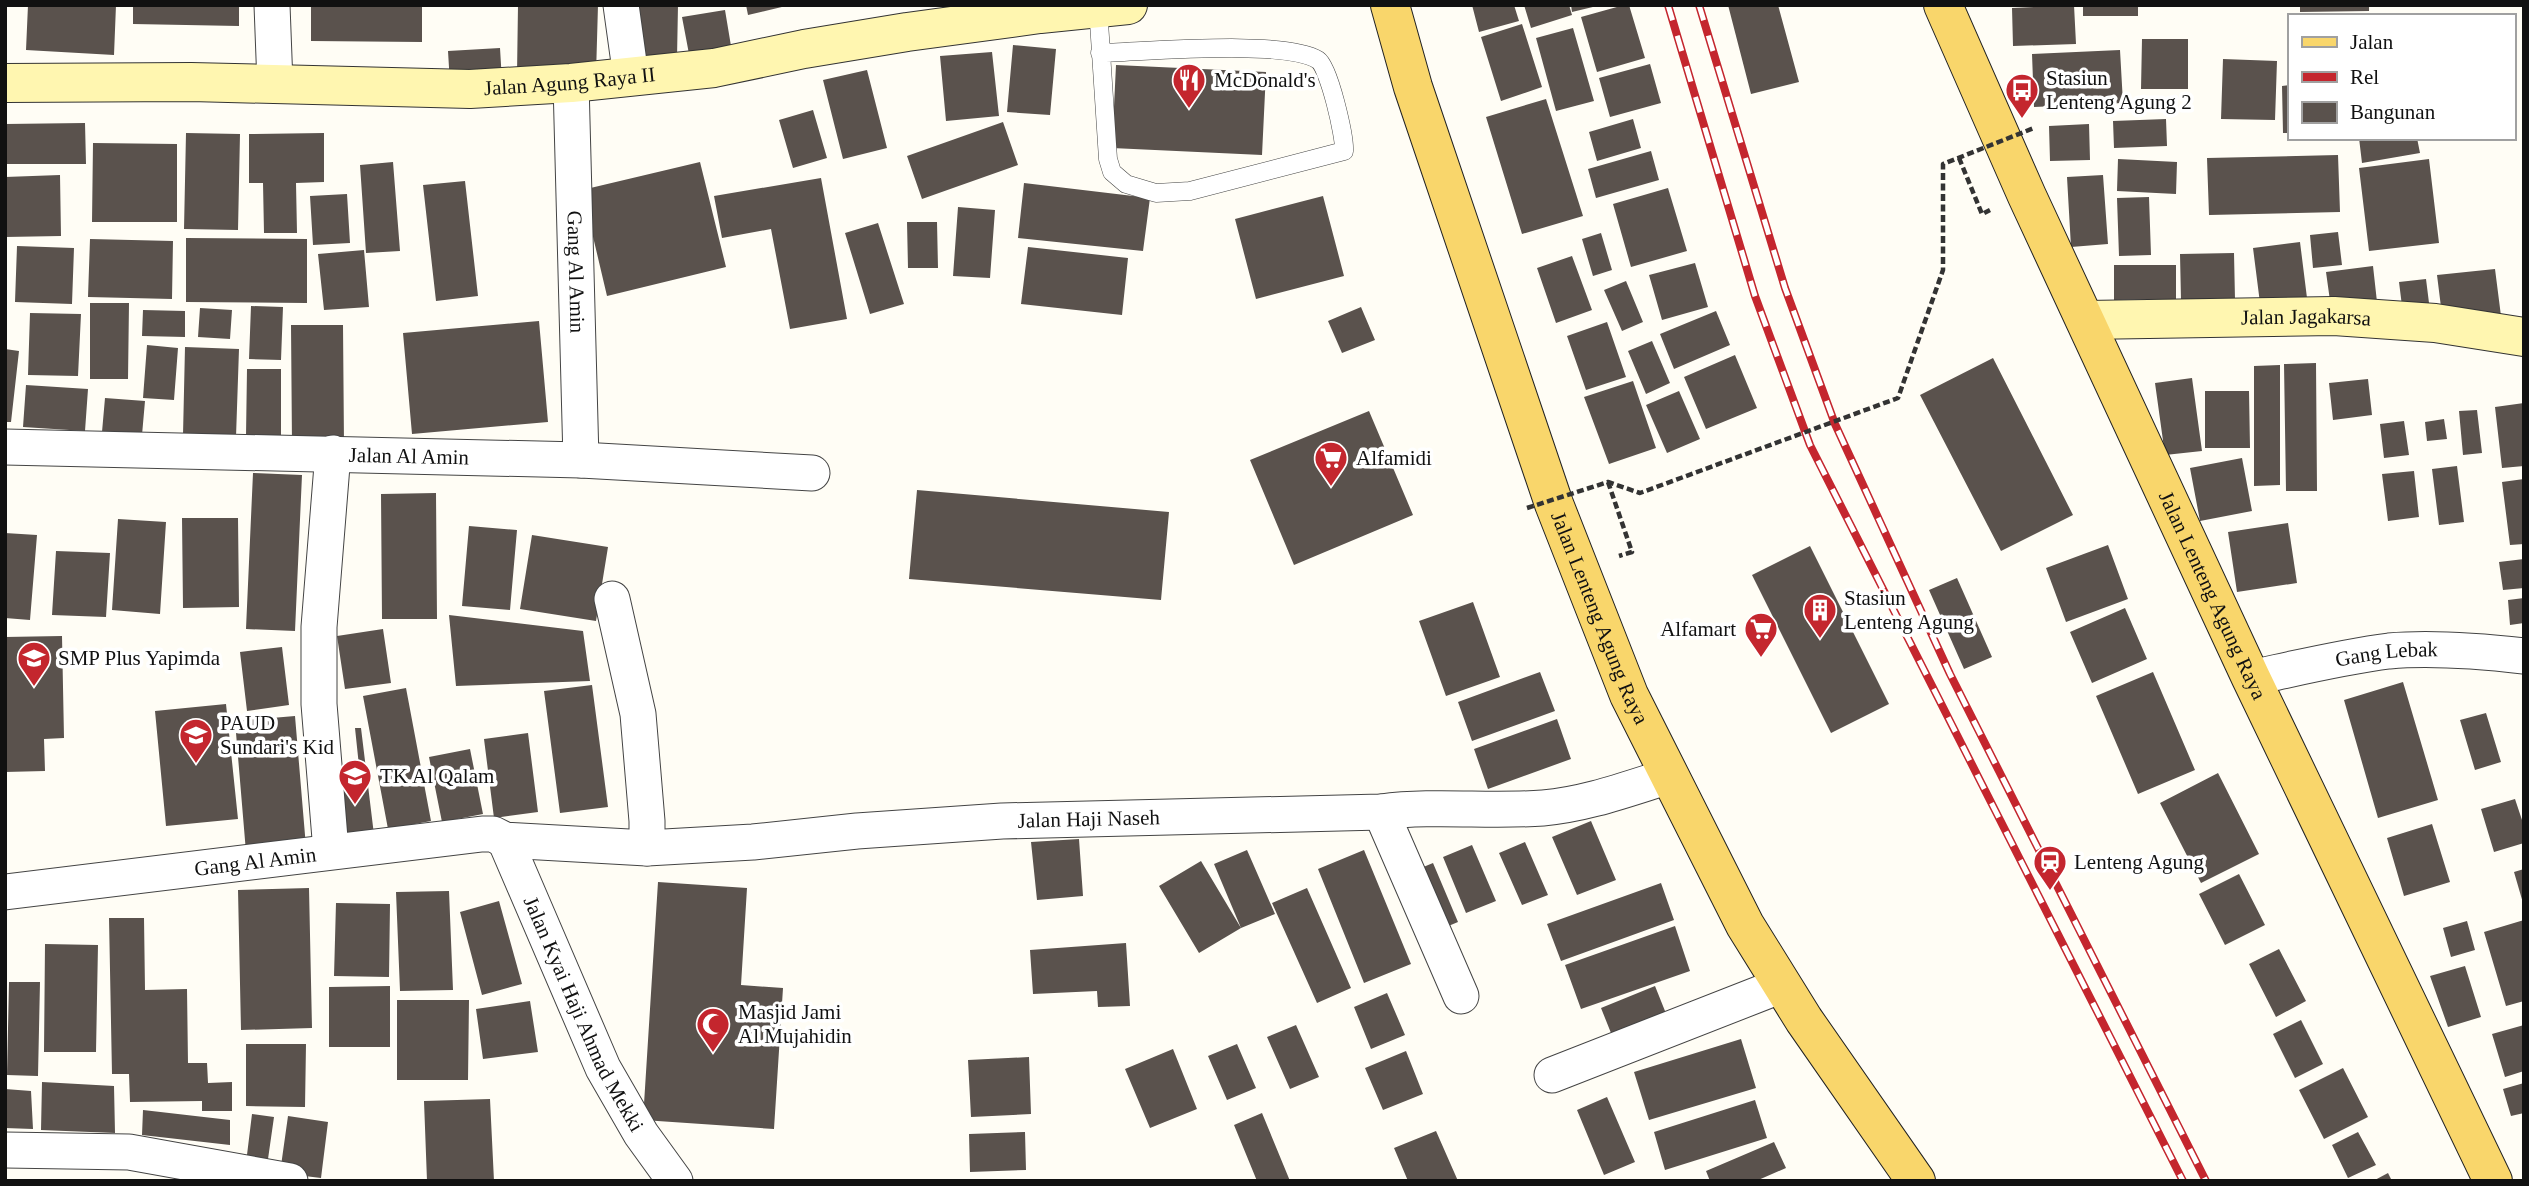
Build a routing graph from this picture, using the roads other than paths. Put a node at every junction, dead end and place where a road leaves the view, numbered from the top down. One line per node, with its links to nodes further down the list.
1 (272, 5): 10 (street)
2 (621, 5): 7 (street)
3 (1390, 5): 20 (main road, Jalan Lenteng Agung Raya)
4 (1943, 5): 11 (main road, Jalan Lenteng Agung Raya)
5 (1113, 6): 6 (lane); 7 (street, Jalan Agung Raya II)
6 (1100, 53): 6 (lane)
7 (631, 78): 9 (street, Jalan Agung Raya II)
8 (5, 83): 10 (street, Jalan Agung Raya II)
9 (571, 83): 10 (street, Jalan Agung Raya II); 15 (street, Gang Al Amin)
10 (275, 84)
11 (2086, 320): 12 (street, Jalan Jagakarsa); 19 (main road, Jalan Lenteng Agung Raya)
12 (2524, 337)
13 (5, 446): 14 (street, Jalan Al Amin)
14 (333, 453): 15 (street, Jalan Al Amin); 24 (street)
15 (581, 460): 16 (street, Jalan Al Amin)
16 (812, 473)
17 (612, 599): 23 (street)
18 (2524, 656): 19 (street, Gang Lebak)
19 (2251, 678): 34 (main road, Jalan Lenteng Agung Raya)
20 (1669, 776): 21 (street, Jalan Haji Naseh); 26 (main road, Jalan Lenteng Agung Raya)
21 (1381, 812): 23 (street, Jalan Haji Naseh); 27 (street)
22 (505, 840): 23 (street, Jalan Haji Naseh); 24 (street, Gang Al Amin); 32 (street, Jalan Kyai Haji Ahmad Mekki)
23 (647, 848)
24 (331, 851): 25 (street, Gang Al Amin)
25 (5, 892)
26 (1782, 985): 28 (street); 33 (main road, Jalan Lenteng Agung Raya)
27 (1461, 996)
28 (1552, 1075)
29 (5, 1150): 30 (street)
30 (128, 1166): 31 (street)
31 (290, 1181)
32 (675, 1181)
33 (1916, 1181)
34 (2493, 1181)

